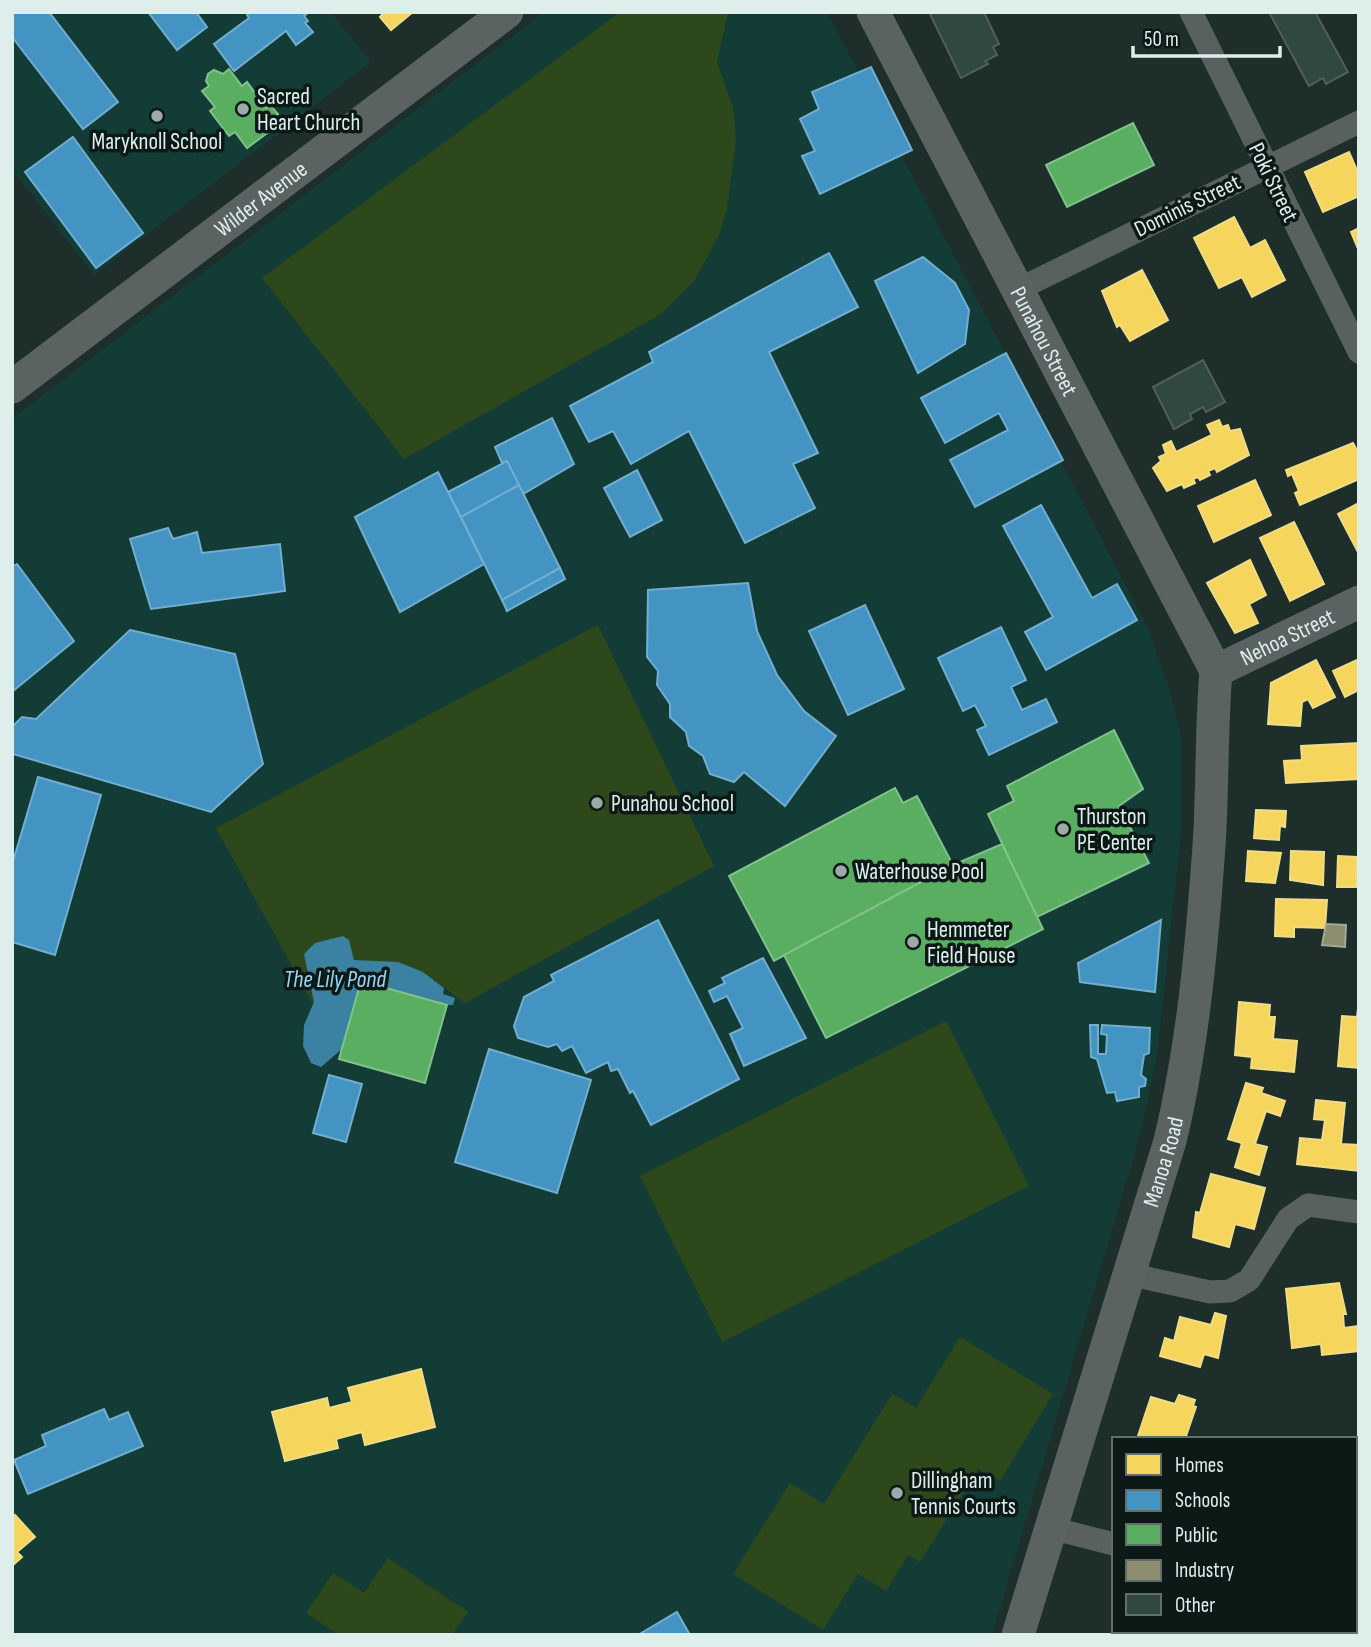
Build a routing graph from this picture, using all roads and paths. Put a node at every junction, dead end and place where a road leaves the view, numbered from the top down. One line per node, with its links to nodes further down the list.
1 (507, 12): 8 (main road, Wilder Avenue)
2 (873, 12): 6 (main road, Punahou Street)
3 (1191, 12): 5 (street, Poki Street)
4 (1359, 122): 5 (street, Dominis Street)
5 (1266, 166): 6 (street, Dominis Street); 7 (street, Poki Street)
6 (1017, 290): 10 (main road, Punahou Street)
7 (1359, 352)
8 (17, 374)
9 (1359, 603): 10 (main road, Nehoa Street)
10 (1216, 671): 12 (main road, Manoa Road)
11 (1359, 1212): 12 (street)
12 (1128, 1274): 13 (main road, Manoa Road)
13 (1051, 1528): 14 (street); 15 (main road, Manoa Road)
14 (1112, 1543)
15 (1018, 1635)

